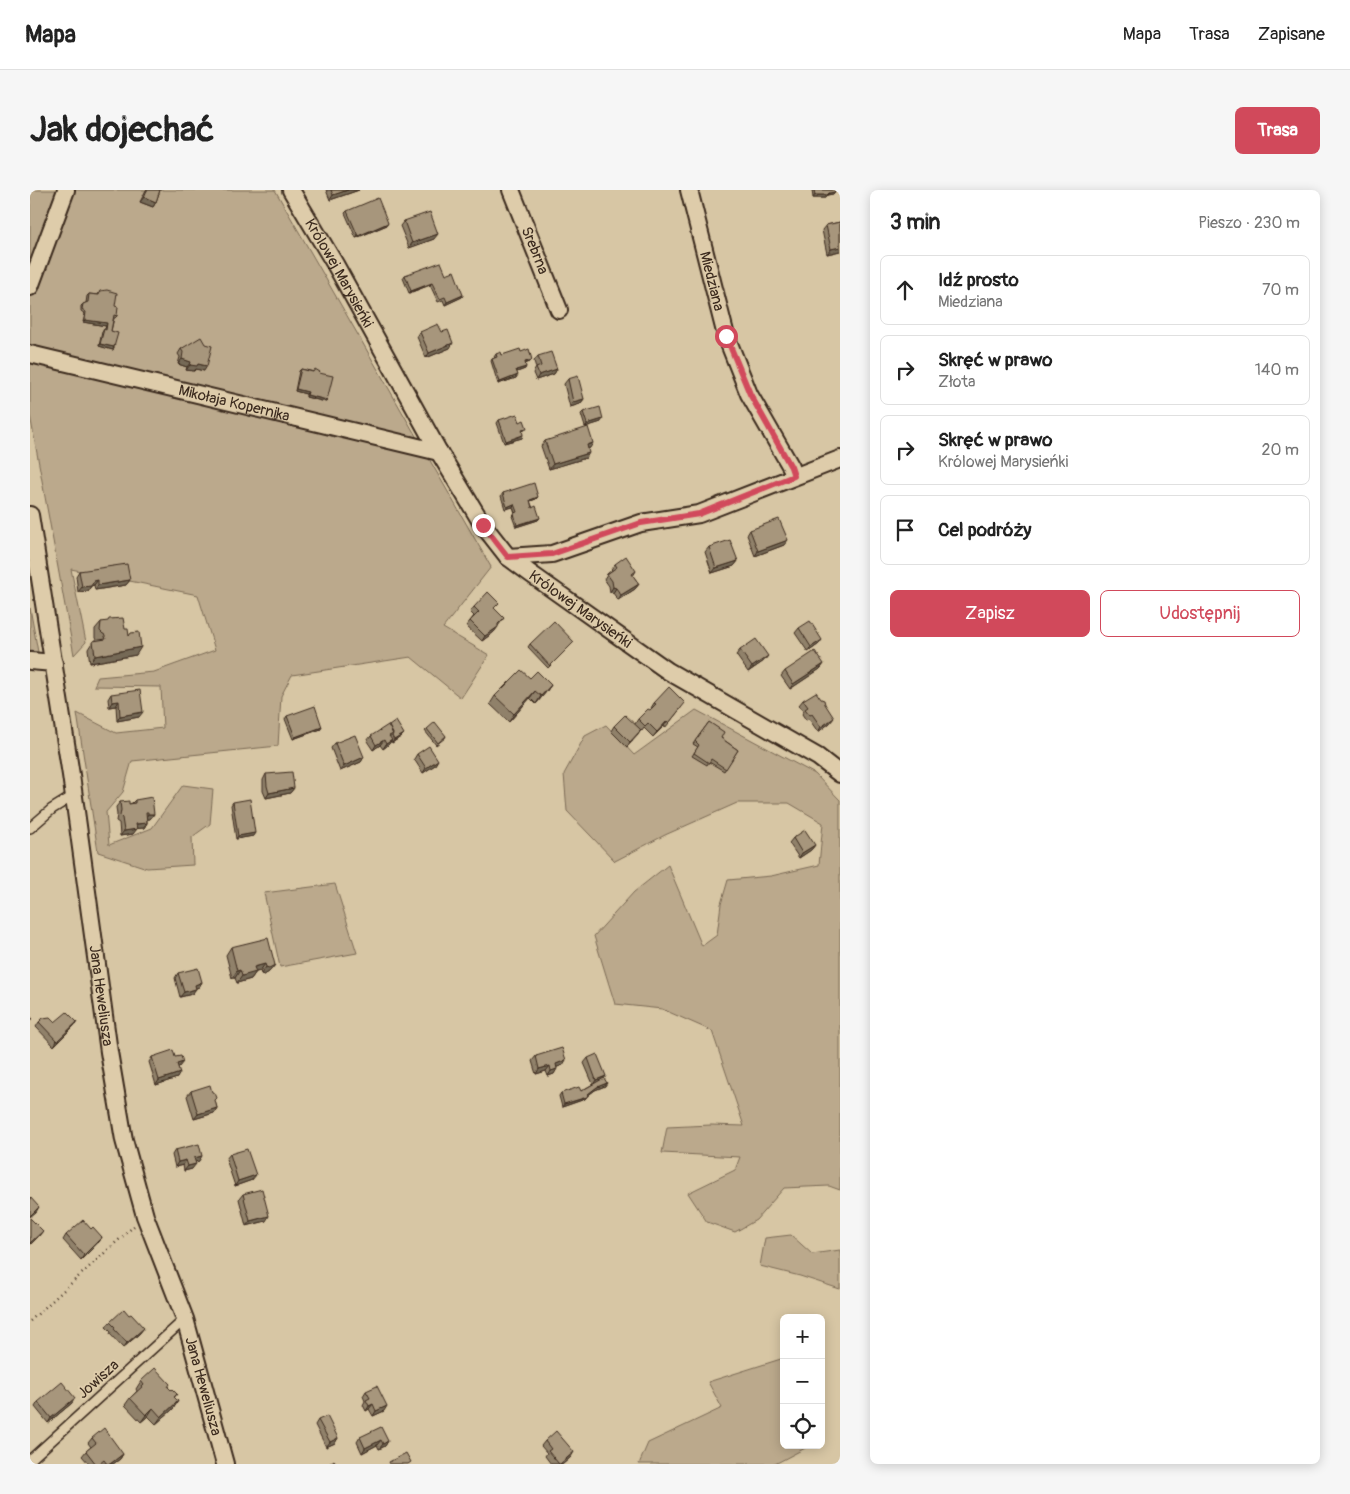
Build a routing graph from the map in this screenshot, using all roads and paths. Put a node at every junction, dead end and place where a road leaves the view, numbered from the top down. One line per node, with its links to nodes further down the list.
1 (66, 190): 5 (street)
2 (291, 190): 8 (street, Królowej Marysieńki)
3 (511, 190): 6 (street, Srebrna)
4 (689, 190): 10 (street, Miedziana)
5 (30, 287)
6 (559, 310)
7 (30, 354): 8 (street, Mikołaja Kopernika)
8 (439, 452): 12 (street, Królowej Marysieńki)
9 (840, 459): 10 (street)
10 (794, 476): 12 (street)
11 (30, 515): 14 (street, Jana Heweliusza)
12 (508, 557): 15 (street, Królowej Marysieńki)
13 (30, 661): 14 (street)
14 (54, 663): 16 (street, Jana Heweliusza)
15 (840, 774)
16 (74, 796): 17 (lane); 18 (street, Jana Heweliusza)
17 (30, 828)
18 (145, 1216): 19 (street, Jana Heweliusza); 20 (path)
19 (185, 1318): 21 (lane, Jowisza); 22 (street, Jana Heweliusza)
20 (30, 1321)
21 (30, 1460)
22 (224, 1464)

